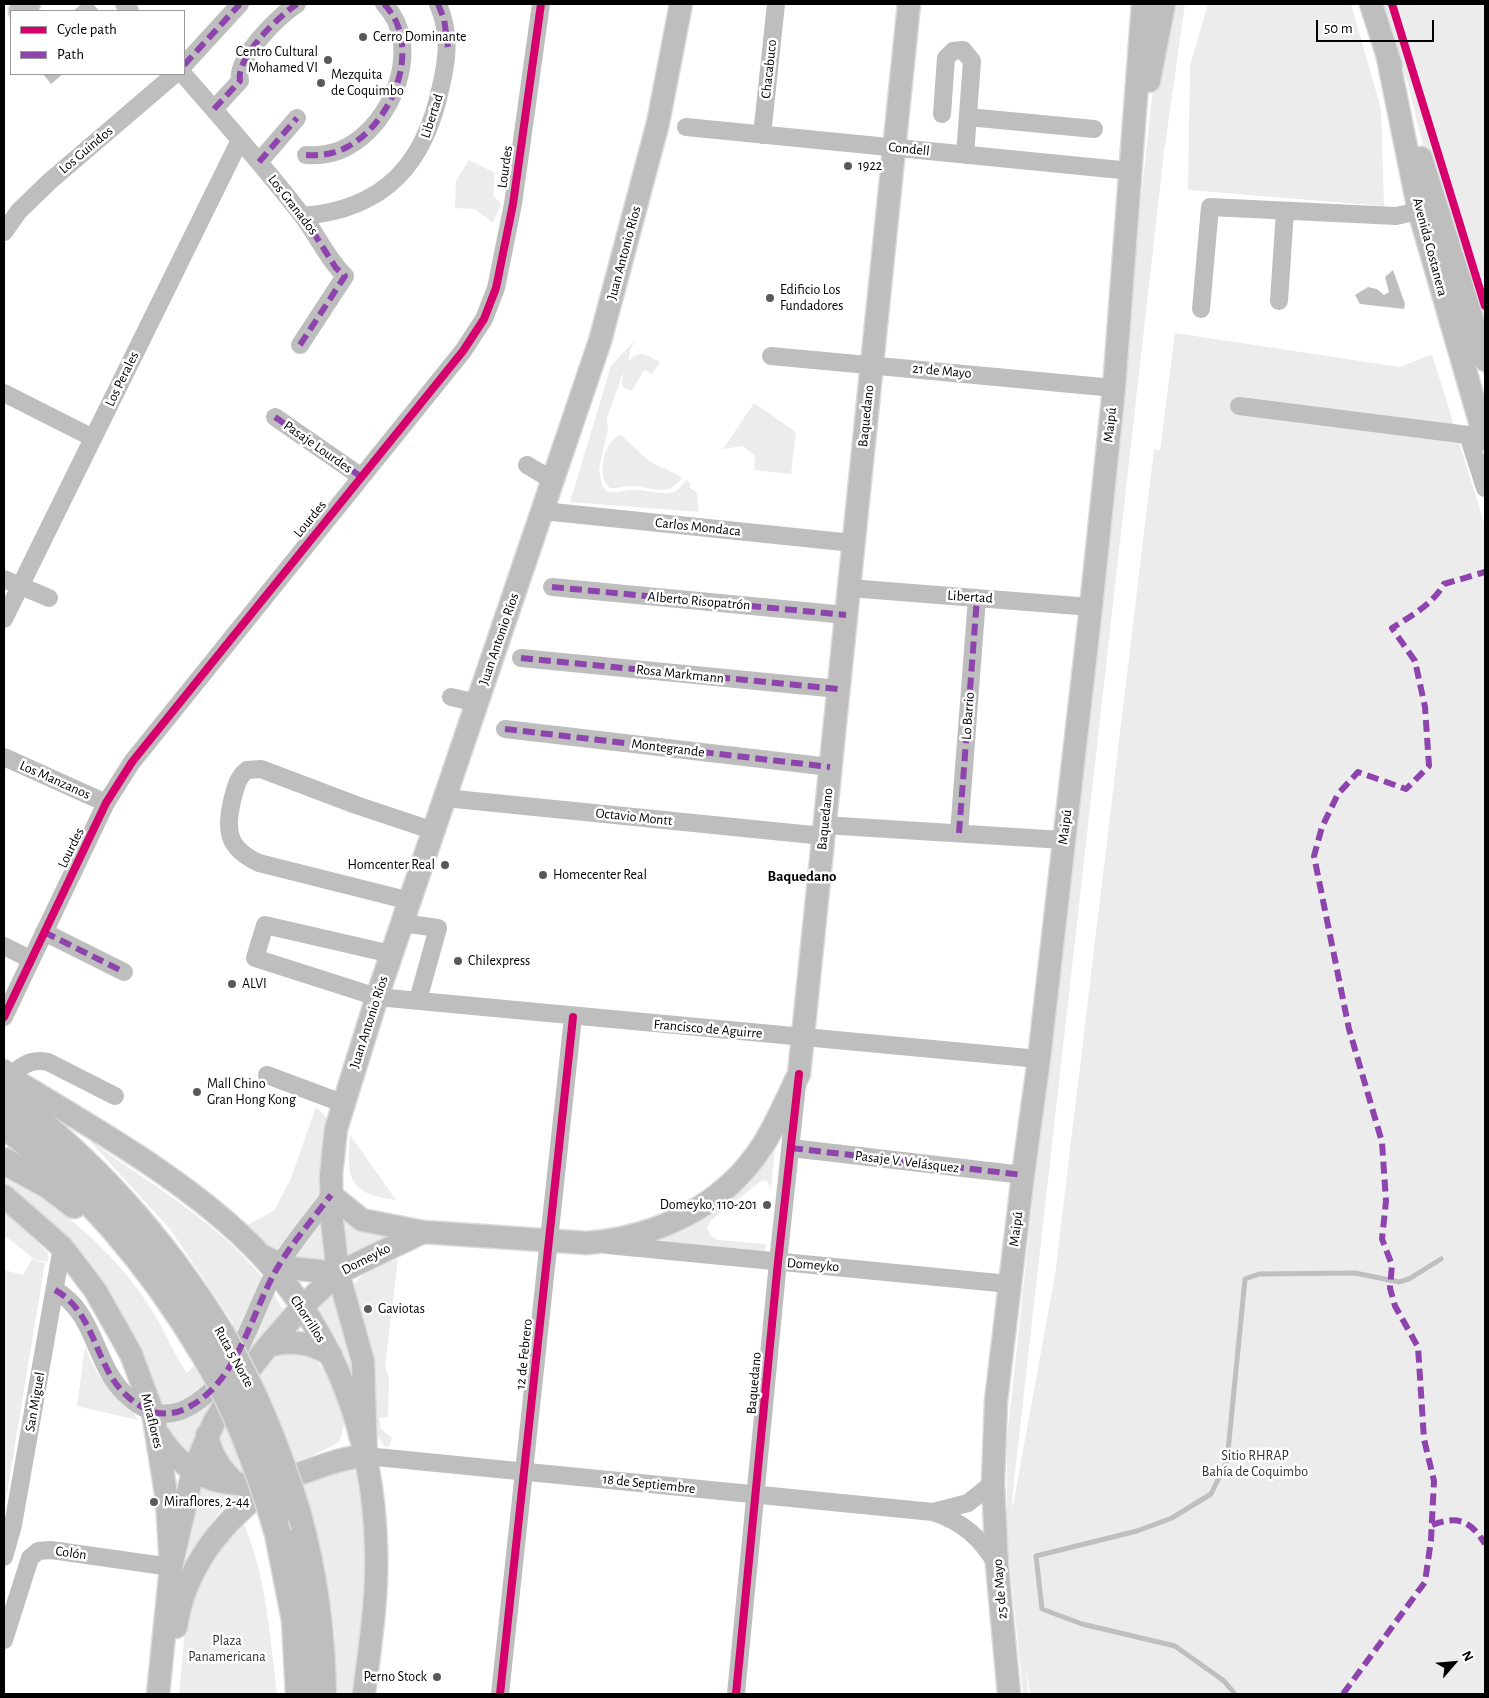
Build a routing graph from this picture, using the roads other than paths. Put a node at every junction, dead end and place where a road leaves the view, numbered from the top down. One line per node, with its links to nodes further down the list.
1 (240, 4): 13 (street)
2 (297, 4): 16 (street)
3 (384, 4): 25 (street)
4 (438, 4): 31 (street, Libertad)
5 (540, 4): 46 (street, Lourdes)
6 (681, 4): 47 (main road, Juan Antonio Ríos)
7 (776, 4): 22 (street, Chacabuco)
8 (909, 4): 24 (main road, Baquedano)
9 (1143, 4): 28 (main road)
10 (1164, 4): 28 (main road)
11 (1371, 4): 12 (main road, Avenida Costanera)
12 (1387, 52): 30 (main road, Avenida Costanera); 37 (main road, Avenida Costanera)
13 (185, 64)
14 (174, 75): 32 (street, Los Guindos)
15 (184, 75): 16 (street, Los Granados)
16 (214, 109): 23 (street, Los Granados)
17 (942, 114): 19 (street)
18 (297, 118): 27 (street)
19 (968, 118): 21 (street); 26 (street)
20 (686, 127): 22 (street, Condell)
21 (1094, 129)
22 (762, 135): 24 (street, Condell)
23 (240, 140): 27 (street, Los Granados); 44 (street, Los Perales)
24 (894, 148): 26 (street, Condell); 38 (main road, Baquedano)
25 (306, 155)
26 (964, 155): 28 (street, Condell)
27 (259, 162): 31 (street, Los Granados)
28 (1131, 171): 39 (main road, Maipú)
29 (1285, 211): 30 (street); 33 (street); 34 (street)
30 (1418, 211): 43 (main road, Avenida Costanera)
31 (303, 216): 35 (street, Los Granados)
32 (4, 232)
33 (1279, 300)
34 (1200, 310)
35 (300, 346)
36 (770, 356): 38 (street, 21 de Mayo)
37 (1485, 360)
38 (872, 365): 39 (street, 21 de Mayo); 50 (main road, Baquedano)
39 (1114, 388): 56 (main road, Maipú)
40 (4, 393): 44 (street)
41 (1239, 406): 43 (street)
42 (275, 417): 46 (street, Pasaje Lourdes)
43 (1479, 436): 48 (street)
44 (93, 438): 51 (street, Los Perales)
45 (527, 465): 47 (street)
46 (360, 476): 67 (street, Lourdes)
47 (552, 480): 49 (main road, Juan Antonio Ríos)
48 (1485, 488)
49 (542, 511): 50 (street, Carlos Mondaca); 62 (main road, Juan Antonio Ríos)
50 (853, 543): 53 (main road, Baquedano)
51 (12, 583): 54 (street); 58 (street, Los Perales)
52 (552, 587): 57 (street, Alberto Risopatrón)
53 (848, 588): 55 (street, Libertad); 57 (main road, Baquedano)
54 (48, 598)
55 (977, 598): 56 (street, Libertad); 70 (street, Lo Barrio)
56 (1091, 607): 71 (main road, Maipú)
57 (846, 616): 60 (main road, Baquedano)
58 (4, 619)
59 (521, 658): 60 (street, Rosa Markmann)
60 (838, 689): 65 (main road, Baquedano)
61 (452, 697): 62 (street)
62 (477, 703): 66 (main road, Juan Antonio Ríos)
63 (505, 729): 65 (street, Montegrande)
64 (4, 757): 67 (street, Los Manzanos)
65 (830, 767): 68 (main road, Baquedano)
66 (445, 798): 68 (street, Octavio Montt); 69 (main road, Juan Antonio Ríos)
67 (106, 803): 74 (street, Lourdes)
68 (823, 830): 70 (street); 83 (main road, Baquedano)
69 (434, 831): 72 (main road, Juan Antonio Ríos); 72 (street)
70 (959, 834): 71 (street)
71 (1063, 840): 84 (main road, Maipú)
72 (410, 901): 73 (main road, Juan Antonio Ríos)
73 (402, 923): 76 (main road, Juan Antonio Ríos); 80 (street)
74 (44, 932): 77 (street, Lourdes); 78 (street)
75 (4, 946): 77 (street)
76 (392, 954): 79 (main road, Juan Antonio Ríos); 79 (street, Francisco de Aguirre)
77 (30, 959): 81 (street, Lourdes)
78 (124, 972)
79 (377, 997): 80 (street, Francisco de Aguirre); 89 (main road, Juan Antonio Ríos)
80 (418, 1000): 82 (street, Francisco de Aguirre)
81 (4, 1017)
82 (573, 1017): 83 (street, Francisco de Aguirre); 97 (street, 12 de Febrero)
83 (802, 1037): 84 (street, Francisco de Aguirre); 85 (main road, Baquedano)
84 (1039, 1060): 93 (main road, Maipú)
85 (799, 1074): 91 (street, Baquedano); 98 (main road, Domeyko)
86 (267, 1075): 89 (street)
87 (5, 1078): 88 (street); 102 (main road); 126 (highway, Ruta 5 Norte, bridge)
88 (115, 1096)
89 (342, 1103): 94 (main road, Juan Antonio Ríos)
90 (4, 1125): 100 (highway, Ruta 5 Norte)
91 (791, 1148): 93 (street, Pasaje V. Velásquez); 101 (street, Baquedano)
92 (4, 1161): 100 (highway)
93 (1023, 1175): 104 (main road, Maipú)
94 (331, 1195): 96 (main road); 102 (street); 103 (main road, Juan Antonio Ríos)
95 (4, 1196): 99 (main road, Miraflores)
96 (423, 1232): 97 (main road, Domeyko); 103 (main road, Domeyko)
97 (549, 1240): 98 (main road, Domeyko); 113 (street, 12 de Febrero)
98 (587, 1243): 101 (street, Domeyko)
99 (62, 1247): 105 (street, San Miguel); 109 (main road, Miraflores)
100 (138, 1255): 125 (highway, Ruta 5 Norte, bridge)
101 (778, 1262): 104 (street, Domeyko); 117 (street, Baquedano)
102 (278, 1268): 103 (main road); 106 (main road, Chorrillos); 109 (street)
103 (338, 1273): 106 (main road, Domeyko); 111 (main road, Juan Antonio Ríos)
104 (1010, 1284): 115 (main road, Maipú)
105 (54, 1290): 109 (street); 119 (street, San Miguel)
106 (302, 1307): 107 (main road, Domeyko); 108 (main road, Chorrillos)
107 (268, 1346): 108 (main road); 110 (main road, Domeyko)
108 (331, 1355): 111 (main road, Chorrillos)
109 (155, 1423): 112 (main road); 121 (main road, Miraflores)
110 (208, 1435): 112 (main road, Domeyko); 116 (main road)
111 (366, 1456): 113 (street, 18 de Septiembre); 114 (main road); 127 (main road, Chorrillos)
112 (193, 1471): 116 (main road); 121 (main road, Domeyko)
113 (524, 1472): 117 (street, 18 de Septiembre); 128 (street, 12 de Febrero)
114 (280, 1479): 116 (main road); 124 (main road)
115 (993, 1483): 118 (street, 18 de Septiembre); 120 (main road, 25 de Mayo)
116 (237, 1484)
117 (756, 1495): 118 (street, 18 de Septiembre); 129 (street, Baquedano)
118 (933, 1512): 120 (street, 18 de Septiembre)
119 (4, 1557)
120 (997, 1565): 130 (main road, 25 de Mayo)
121 (171, 1567): 122 (street, Colón); 123 (main road, Miraflores)
122 (4, 1640)
123 (158, 1694)
124 (169, 1694)
125 (299, 1694)
126 (323, 1694)
127 (364, 1694)
128 (500, 1694)
129 (736, 1694)
130 (1009, 1694)

